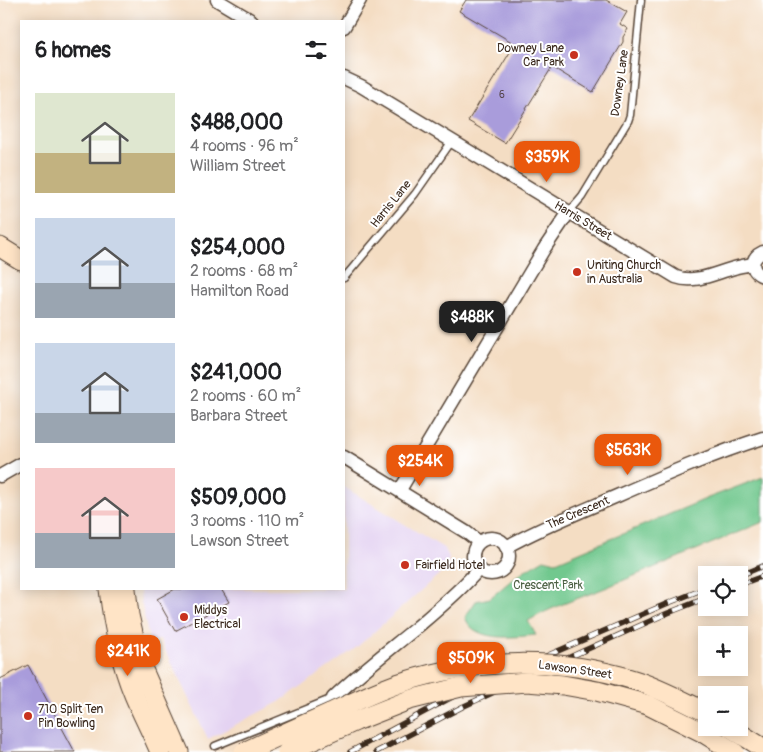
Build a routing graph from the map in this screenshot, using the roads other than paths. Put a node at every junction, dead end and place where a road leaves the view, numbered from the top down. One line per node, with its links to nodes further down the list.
1 (217, 0): 4 (street)
2 (360, 0): 5 (street)
3 (642, 0): 8 (lane, Downey Lane)
4 (250, 20)
5 (345, 25)
6 (345, 78): 7 (street, Harris Street)
7 (452, 141): 8 (street, Harris Street); 14 (lane, Harris Lane)
8 (569, 212): 12 (street, Harris Street); 19 (street)
9 (0, 247): 11 (main road)
10 (763, 252): 12 (street)
11 (20, 259)
12 (753, 264): 13 (street)
13 (763, 276)
14 (345, 277)
15 (763, 438): 21 (street, The Crescent)
16 (345, 458): 19 (street)
17 (20, 465): 18 (street)
18 (0, 476)
19 (400, 490): 20 (street)
20 (479, 542): 21 (street); 22 (street)
21 (506, 547): 22 (street)
22 (478, 570): 25 (street)
23 (109, 590): 30 (main road)
24 (126, 590): 31 (main road)
25 (333, 698): 28 (lane)
26 (698, 708): 32 (main road, Lawson Street, bridge)
27 (744, 736): 29 (main road, bridge)
28 (215, 746)
29 (763, 748)
30 (160, 752)
31 (179, 752)
32 (244, 752)
33 (287, 752): 34 (main road, Lawson Street, bridge)
34 (734, 752)

